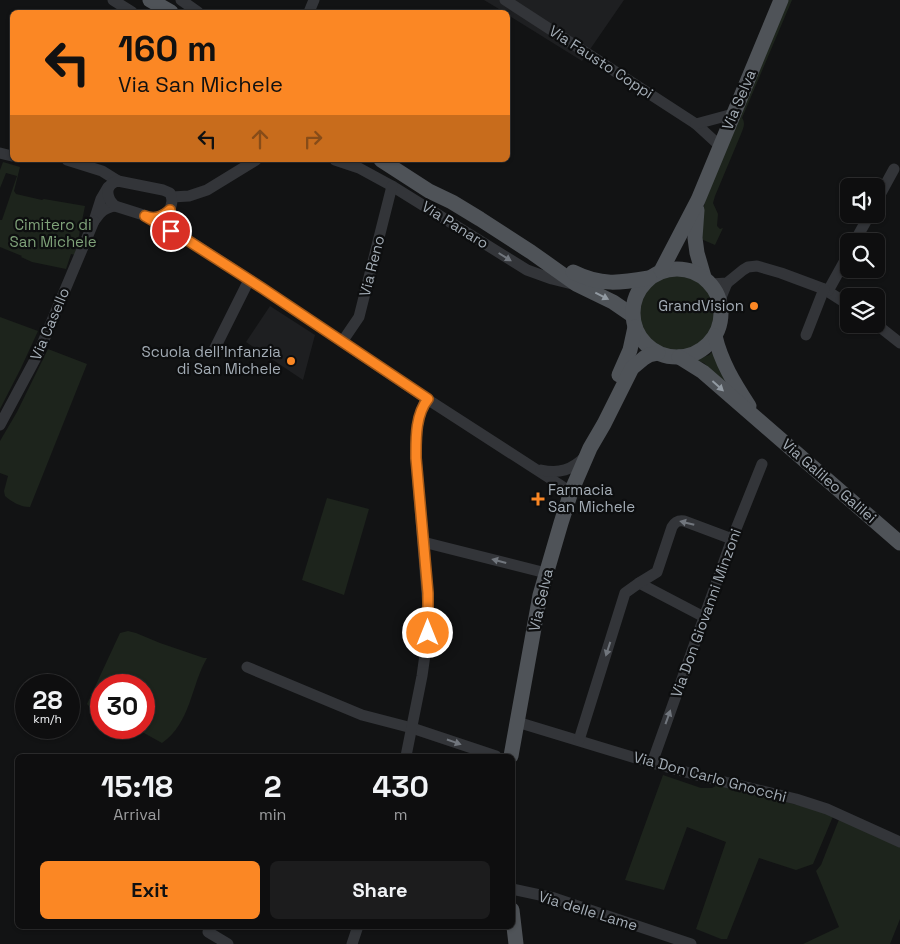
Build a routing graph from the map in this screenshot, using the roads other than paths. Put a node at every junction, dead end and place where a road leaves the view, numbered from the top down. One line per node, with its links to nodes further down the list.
1 (113, 0): 7 (street)
2 (144, 0): 8 (main road)
3 (150, 0): 9 (main road)
4 (180, 0): 10 (street)
5 (505, 0): 12 (street, Via Fausto Coppi)
6 (781, 0): 11 (main road, Via Selva)
7 (129, 10)
8 (158, 10)
9 (168, 10)
10 (195, 10)
11 (734, 114): 12 (street); 13 (main road, Via Selva)
12 (696, 124): 13 (street, Via Fausto Coppi)
13 (720, 146): 24 (main road, Via Selva)
14 (73, 162): 20 (street)
15 (253, 162): 23 (street)
16 (343, 162): 21 (street, Via Panaro)
17 (384, 162): 25 (main road)
18 (399, 162): 25 (main road)
19 (894, 169): 22 (street)
20 (113, 184): 23 (street); 26 (street); 29 (street, Via Casello)
21 (392, 186): 37 (street, Via Panaro, one-way to 37); 45 (street, Via Reno)
22 (885, 186)
23 (172, 197): 27 (street)
24 (698, 200): 33 (main road, Via Selva); 35 (main road, Via Selva)
25 (452, 202): 31 (main road)
26 (115, 206): 28 (street); 29 (street, Via Casello)
27 (170, 210): 28 (street); 30 (street)
28 (145, 216): 30 (street)
29 (94, 221): 52 (street, Via Casello)
30 (184, 238): 34 (street)
31 (531, 252): 33 (main road); 37 (main road)
32 (840, 267): 38 (street)
33 (655, 274): 35 (main road); 41 (main road)
34 (249, 280): 45 (street); 47 (street)
35 (707, 281): 36 (street); 40 (main road)
36 (727, 283): 38 (street); 40 (street)
37 (576, 284): 41 (main road, one-way to 41)
38 (826, 290): 39 (street); 43 (street)
39 (840, 299)
40 (720, 300): 44 (main road)
41 (634, 321): 48 (main road); 53 (main road, Via Selva)
42 (885, 331): 46 (street)
43 (806, 335)
44 (715, 336): 49 (main road); 51 (main road, Via Galileo Galilei)
45 (342, 342): 50 (street)
46 (900, 343)
47 (214, 350)
48 (658, 353): 49 (main road); 53 (main road, Via Selva)
49 (679, 357): 51 (main road, Via Galileo Galilei, one-way to 51)
50 (428, 399): 55 (street); 58 (street)
51 (758, 420): 59 (main road, Via Galileo Galilei)
52 (0, 425)
53 (588, 452): 55 (street); 56 (main road, Via Selva)
54 (762, 464): 57 (street, Via Don Giovanni Minzoni)
55 (536, 469): 56 (street)
56 (571, 492): 60 (main road, Via Selva)
57 (732, 539): 61 (street, one-way to 61); 62 (street, Via Don Giovanni Minzoni)
58 (423, 542): 60 (street, one-way to 58); 65 (street)
59 (900, 543)
60 (546, 573): 64 (main road, Via Selva)
61 (639, 583): 62 (street); 66 (street, one-way to 66)
62 (704, 618): 70 (street, Via Don Giovanni Minzoni, one-way to 62)
63 (247, 668): 65 (street)
64 (517, 722): 66 (street, Via Don Carlo Gnocchi); 69 (main road, Via Selva)
65 (412, 728): 67 (street); 68 (street, one-way to 68)
66 (578, 740): 70 (street, Via Don Carlo Gnocchi)
67 (406, 754)
68 (490, 754)
69 (511, 754)
70 (652, 763): 71 (street, Via Don Carlo Gnocchi)
71 (900, 842)
72 (515, 891): 79 (street, Via delle Lame)
73 (210, 929): 76 (street)
74 (357, 929): 77 (street)
75 (514, 929): 78 (main road)
76 (228, 944)
77 (352, 944)
78 (516, 944)
79 (691, 944)

